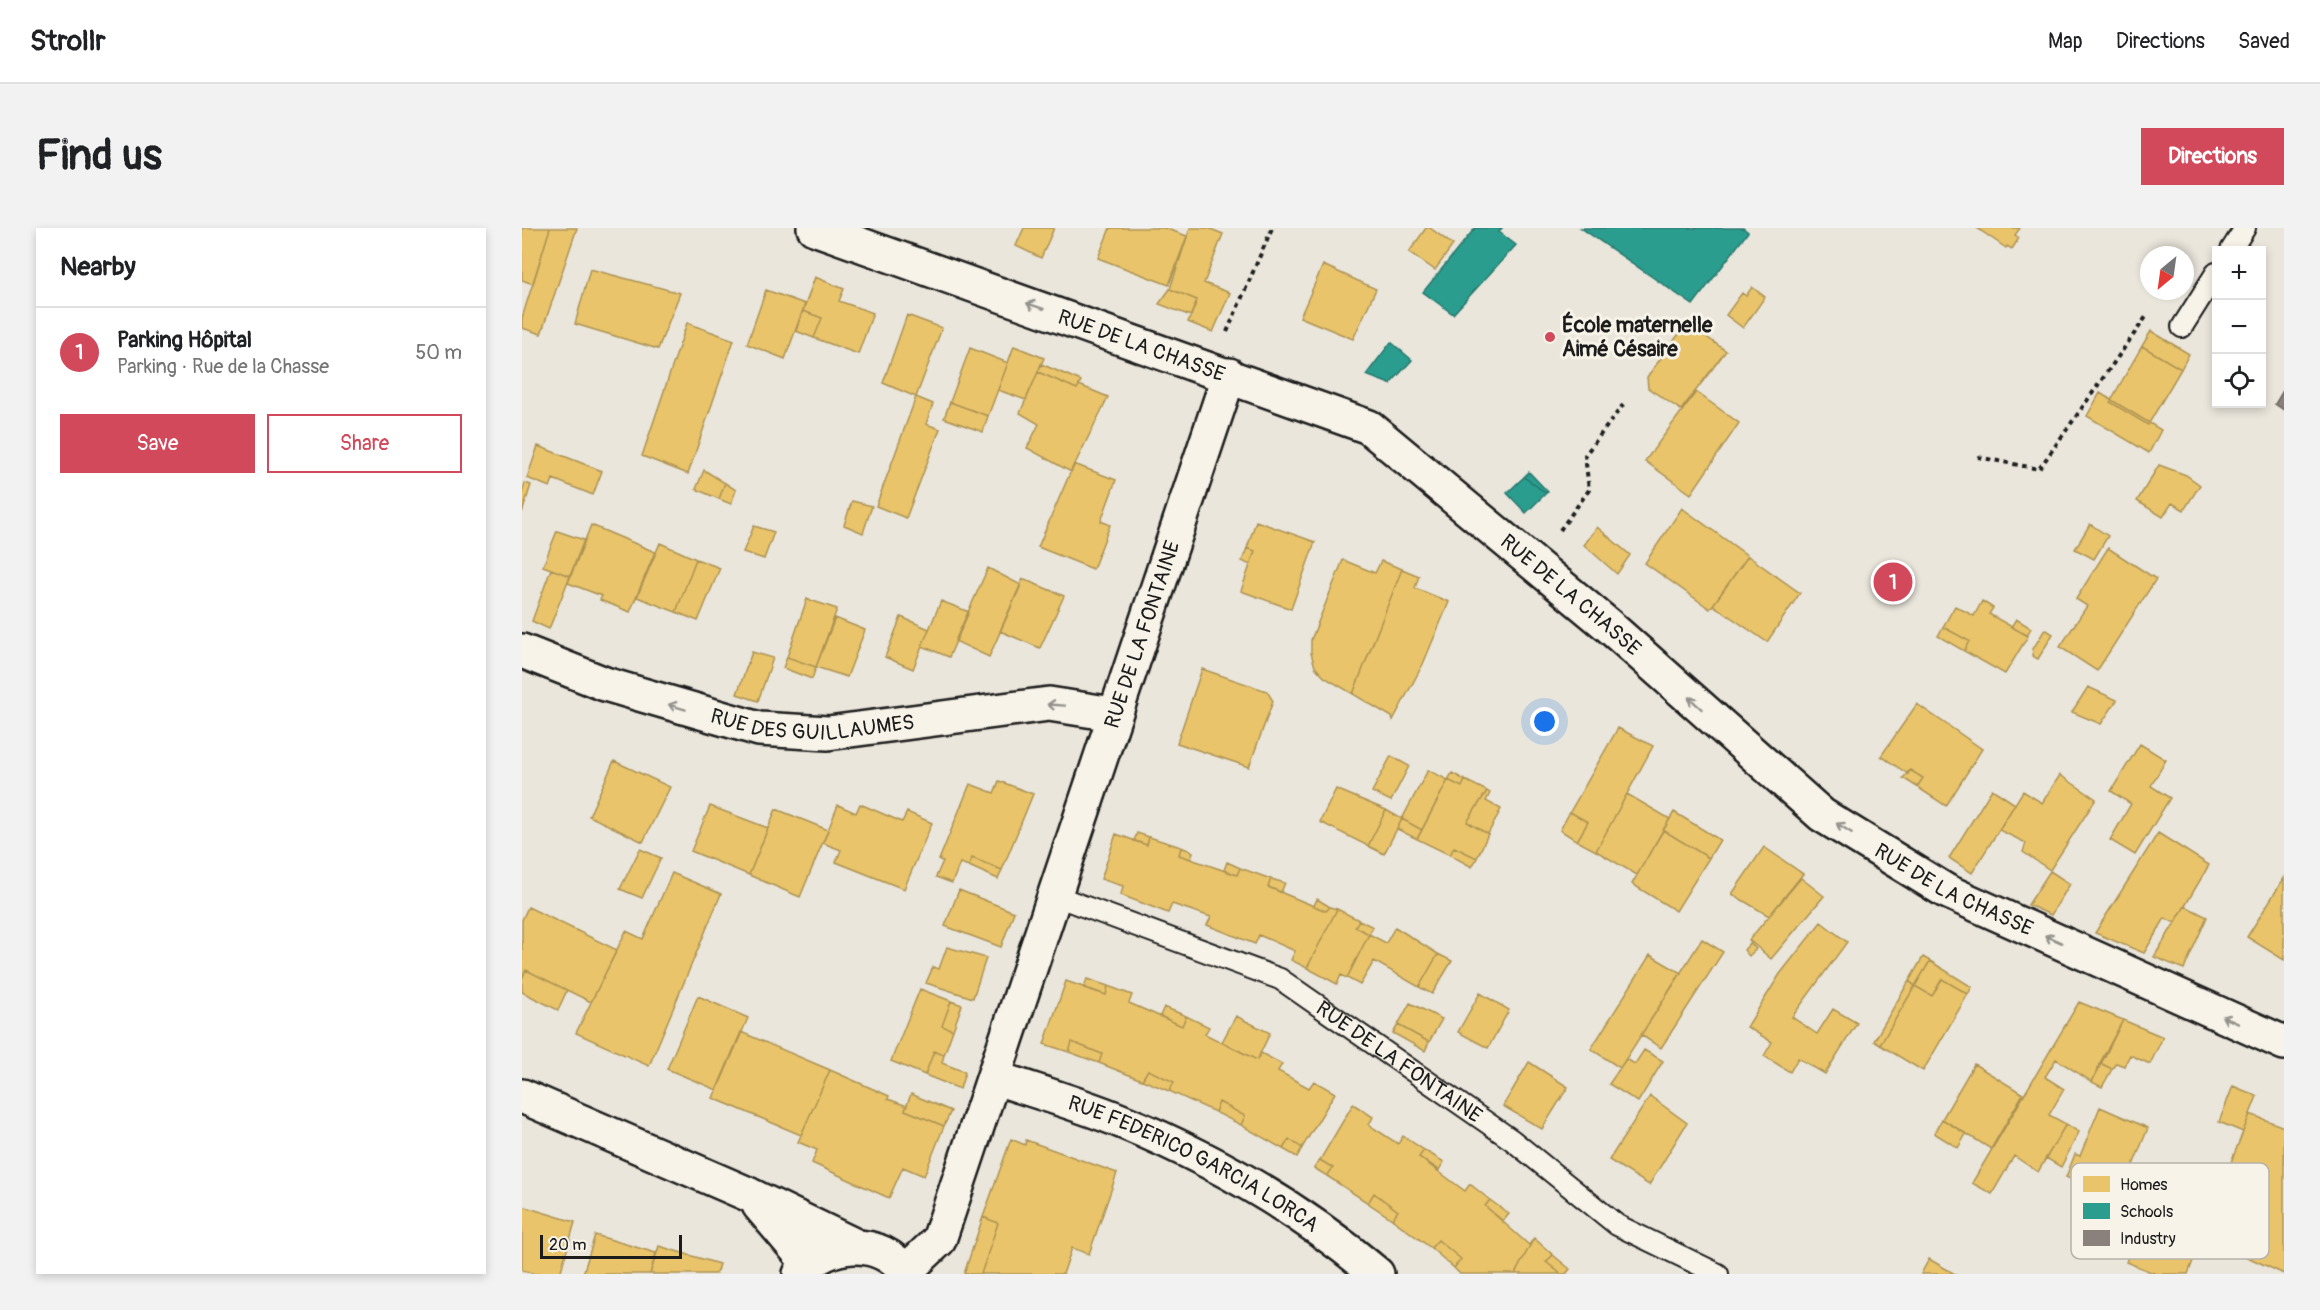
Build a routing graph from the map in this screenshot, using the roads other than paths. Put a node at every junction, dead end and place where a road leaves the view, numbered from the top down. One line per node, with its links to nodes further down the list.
1 (814, 228): 6 (street, RUE DE LA CHASSE, one-way to 1)
2 (2245, 228): 3 (lane)
3 (2234, 246)
4 (2212, 281): 5 (lane)
5 (2182, 327)
6 (1229, 375): 8 (street, RUE DE LA FONTAINE); 10 (street, RUE DE LA CHASSE, one-way to 6)
7 (522, 651): 8 (street, RUE DES GUILLAUMES, one-way to 7)
8 (1113, 714): 9 (street, RUE DE LA FONTAINE)
9 (1056, 896): 11 (street, RUE DE LA FONTAINE); 18 (lane, RUE DE LA FONTAINE)
10 (2284, 1043)
11 (996, 1078): 16 (street, RUE DE LA FONTAINE); 17 (street, RUE FEDERICO GARCIA LORCA)
12 (522, 1096): 13 (street)
13 (750, 1195): 14 (street); 15 (street)
14 (854, 1245): 15 (street); 16 (street)
15 (804, 1269)
16 (907, 1273)
17 (1377, 1274)
18 (1718, 1274)

